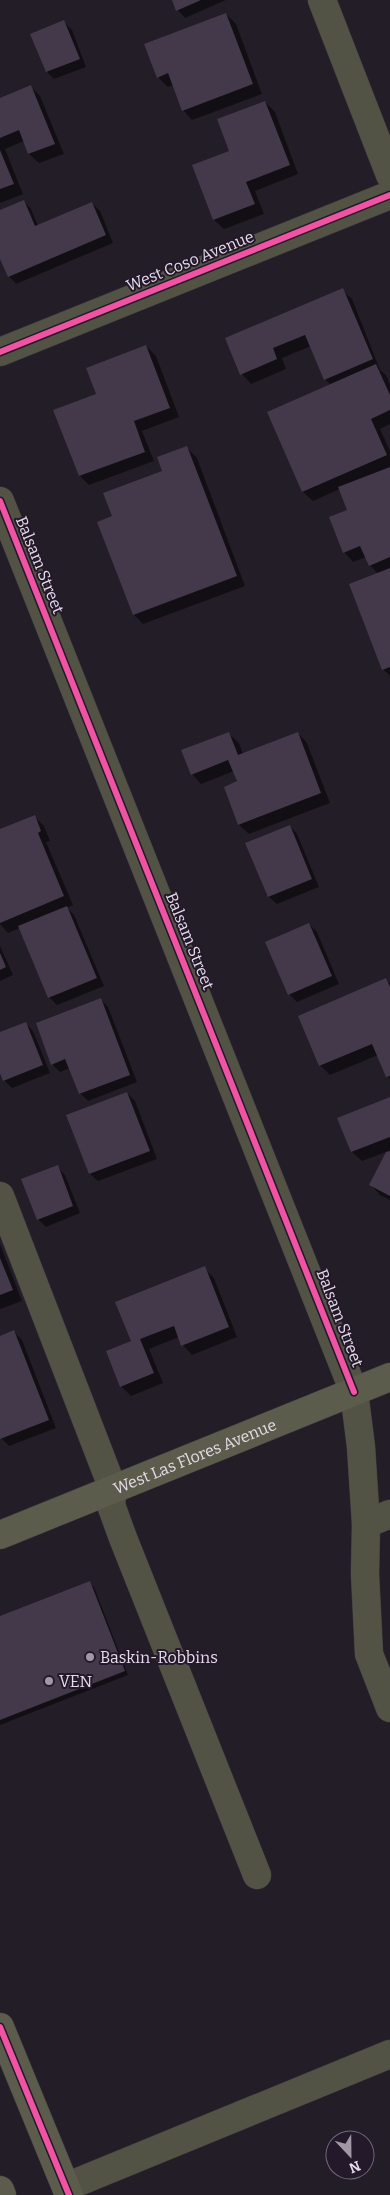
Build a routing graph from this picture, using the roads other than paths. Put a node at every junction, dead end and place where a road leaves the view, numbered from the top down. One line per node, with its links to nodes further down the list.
1 (322, 0): 2 (street)
2 (390, 175)
3 (390, 195): 4 (street, West Coso Avenue)
4 (0, 352)
5 (0, 501): 8 (street, Balsam Street)
6 (0, 1196): 9 (street)
7 (390, 1377): 8 (main road, West Las Flores Avenue)
8 (354, 1392): 9 (main road, West Las Flores Avenue); 10 (street, Balsam Street)
9 (113, 1489): 11 (main road, West Las Flores Avenue); 13 (street)
10 (378, 1519): 12 (street, Balsam Street)
11 (0, 1535)
12 (390, 1708)
13 (257, 1875)
14 (0, 2028): 17 (main road)
15 (390, 2054): 17 (street)
16 (0, 2190): 18 (main road)
17 (68, 2191)
18 (2, 2195)

